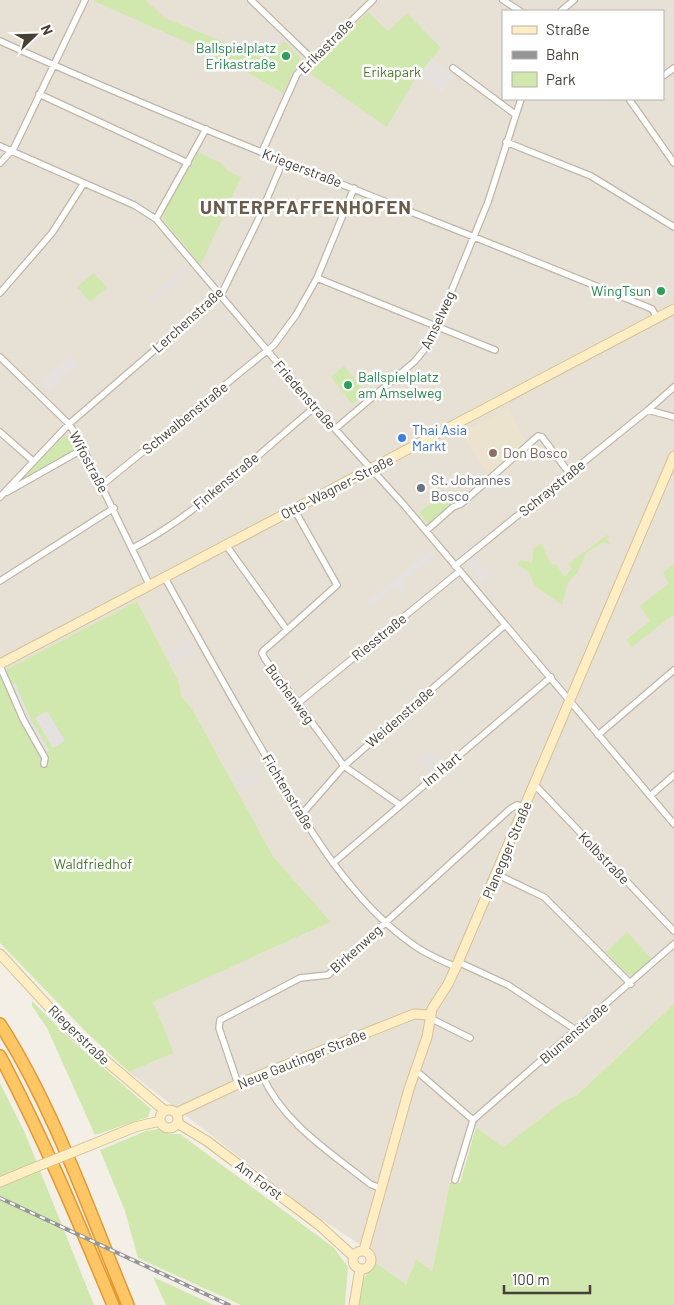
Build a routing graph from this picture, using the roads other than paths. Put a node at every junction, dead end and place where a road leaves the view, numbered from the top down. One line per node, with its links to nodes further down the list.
1 (85, 0): 13 (street)
2 (251, 0): 12 (street)
3 (363, 0): 9 (street)
4 (373, 0): 9 (street, Erikastraße)
5 (503, 0): 8 (street)
6 (563, 0): 10 (street)
7 (574, 0): 10 (street)
8 (513, 3)
9 (368, 5): 12 (street, Erikastraße)
10 (563, 10)
11 (0, 41): 13 (street, Kriegerstraße)
12 (311, 58): 23 (street, Erikastraße)
13 (54, 64): 15 (street); 19 (street, Kriegerstraße)
14 (453, 68): 18 (street)
15 (39, 94): 22 (street); 26 (street)
16 (521, 100): 18 (street, Amselweg)
17 (632, 100): 27 (street)
18 (516, 115): 20 (street, Amselweg)
19 (206, 129): 23 (street, Kriegerstraße); 26 (street)
20 (506, 142): 31 (street); 32 (street, Amselweg)
21 (0, 146): 22 (street, Friedenstraße)
22 (11, 151): 25 (street); 28 (street, Friedenstraße)
23 (262, 152): 24 (street, Kriegerstraße)
24 (283, 160): 29 (street, Kriegerstraße); 35 (street, Lerchenstraße)
25 (0, 163)
26 (188, 163): 30 (street)
27 (674, 163)
28 (84, 183): 30 (street, Friedenstraße); 34 (street)
29 (354, 188): 32 (street, Kriegerstraße); 33 (street, Schwalbenstraße)
30 (156, 218): 35 (street, Friedenstraße)
31 (674, 227)
32 (475, 235): 37 (street, Kriegerstraße); 38 (street, Amselweg)
33 (317, 278): 38 (street); 40 (street, Schwalbenstraße)
34 (0, 293)
35 (219, 294): 40 (street, Friedenstraße); 46 (street, Lerchenstraße)
36 (674, 309): 37 (street, Otto-Wagner-Straße)
37 (657, 318): 52 (street, Otto-Wagner-Straße)
38 (437, 327): 39 (street); 47 (street, Amselweg)
39 (495, 350)
40 (267, 351): 43 (street, Friedenstraße); 54 (street, Schwalbenstraße)
41 (0, 357): 46 (street, Wifostraße)
42 (674, 387): 44 (street, Schraystraße)
43 (315, 407): 47 (street, Friedenstraße); 60 (street, Finkenstraße)
44 (650, 409): 45 (street); 53 (street, Schraystraße)
45 (674, 417)
46 (69, 424): 49 (street, Wifostraße); 51 (street, Lerchenstraße)
47 (335, 429): 52 (street, Friedenstraße)
48 (0, 432): 51 (street)
49 (83, 449): 54 (street, Wifostraße); 55 (street)
50 (674, 456): 71 (street, Planegger Straße)
51 (33, 461): 55 (street, Lerchenstraße)
52 (371, 470): 57 (street, Otto-Wagner-Straße); 58 (street, Friedenstraße)
53 (570, 474): 58 (street); 61 (street, Schraystraße)
54 (102, 485): 56 (street, Wifostraße)
55 (2, 495)
56 (114, 508): 60 (street, Wifostraße); 64 (street)
57 (294, 509): 59 (street, Otto-Wagner-Straße); 67 (street)
58 (426, 531): 61 (street, Friedenstraße)
59 (226, 545): 63 (street, Otto-Wagner-Straße); 67 (street)
60 (133, 548): 65 (street, Wifostraße)
61 (455, 566): 62 (street, Friedenstraße)
62 (460, 571): 66 (street, Friedenstraße); 72 (street, Riesstraße)
63 (165, 578): 65 (street, Otto-Wagner-Straße); 81 (street, Fichtenstraße)
64 (0, 581)
65 (150, 586): 68 (street, Otto-Wagner-Straße)
66 (505, 625): 70 (street, Friedenstraße); 75 (street, Weidenstraße)
67 (287, 630): 72 (street, Buchenweg)
68 (0, 665): 74 (street)
69 (674, 670): 73 (street)
70 (551, 677): 71 (street, Friedenstraße); 79 (street, Im Hart)
71 (570, 700): 73 (street, Friedenstraße); 77 (street, Planegger Straße)
72 (298, 703): 75 (street, Buchenweg)
73 (598, 734): 78 (street, Friedenstraße)
74 (44, 764)
75 (344, 766): 79 (street, Buchenweg); 81 (street, Weidenstraße)
76 (674, 775): 78 (street)
77 (535, 785): 80 (street, Planegger Straße); 86 (street, Kolbstraße)
78 (650, 796): 82 (street, Friedenstraße)
79 (400, 805): 83 (street, Im Hart)
80 (525, 807): 84 (street, Planegger Straße); 85 (street, Birkenweg)
81 (301, 815): 83 (street, Fichtenstraße)
82 (674, 824)
83 (334, 863): 85 (street, Fichtenstraße)
84 (496, 874): 89 (street, Planegger Straße); 90 (street)
85 (386, 923): 89 (street, Fichtenstraße); 98 (street, Birkenweg)
86 (674, 930)
87 (674, 944): 90 (street, Blumenstraße)
88 (0, 954): 99 (street, Riegerstraße)
89 (457, 965): 91 (street, Planegger Straße); 93 (street, Fichtenstraße)
90 (630, 984): 93 (street, Blumenstraße)
91 (430, 1016): 94 (street); 96 (street, Planegger Straße); 97 (street, Neue Gautinger Straße)
92 (0, 1024): 110 (highway)
93 (576, 1030): 102 (street, Blumenstraße)
94 (470, 1038)
95 (0, 1056): 109 (highway)
96 (414, 1072): 102 (street); 106 (street, Planegger Straße)
97 (262, 1076): 98 (street, Neue Gautinger Straße); 106 (street)
98 (238, 1084): 100 (street, Neue Gautinger Straße)
99 (164, 1111): 100 (street); 101 (street)
100 (176, 1113): 103 (street)
101 (160, 1120): 103 (street); 105 (street, bridge)
102 (473, 1120): 104 (street)
103 (177, 1123): 107 (street, Am Forst)
104 (455, 1180)
105 (0, 1182)
106 (380, 1188): 107 (street, Planegger Straße)
107 (358, 1253): 108 (street); 108 (street, Planegger Straße)
108 (360, 1269): 111 (street, Planegger Straße)
109 (114, 1305)
110 (128, 1305)
111 (354, 1305)

